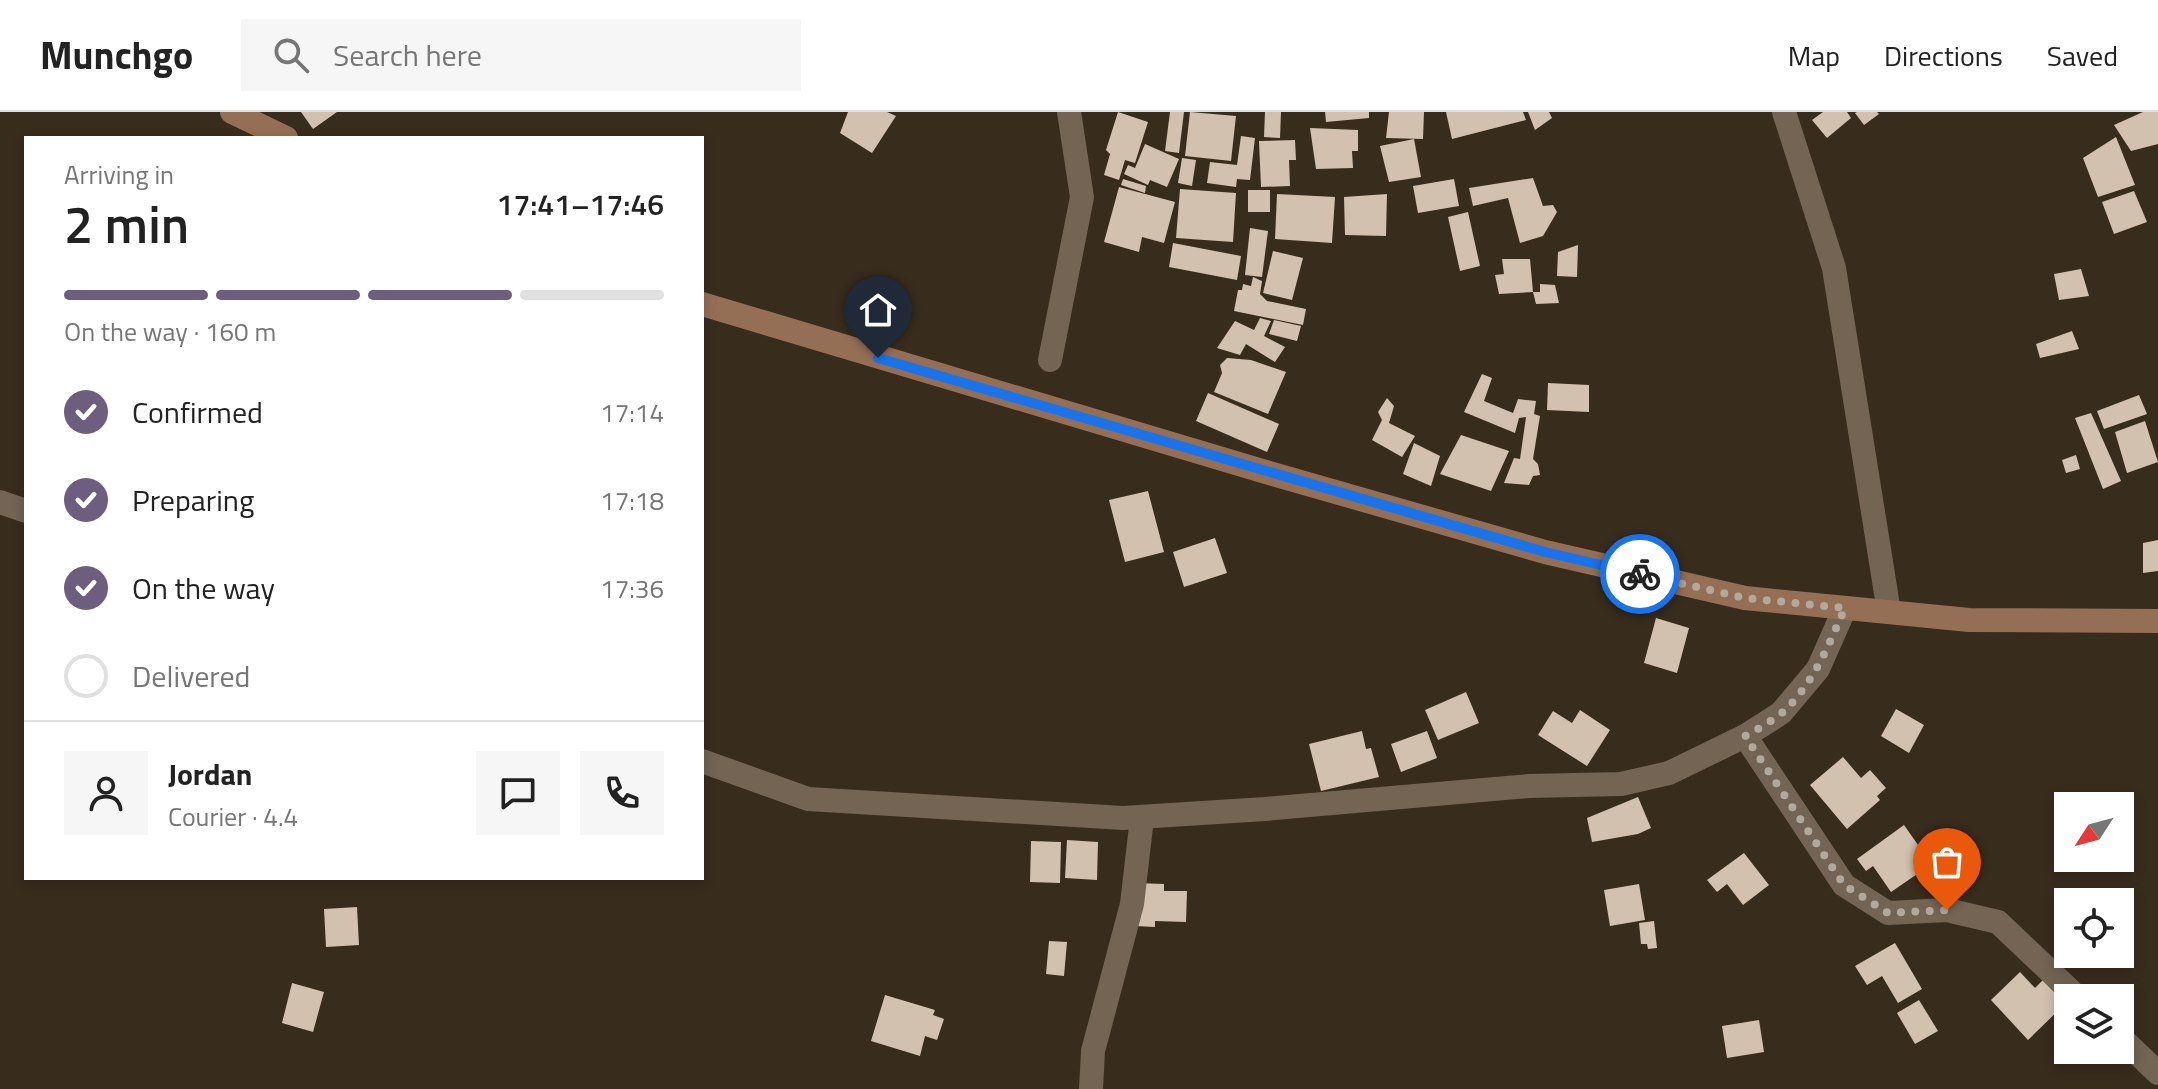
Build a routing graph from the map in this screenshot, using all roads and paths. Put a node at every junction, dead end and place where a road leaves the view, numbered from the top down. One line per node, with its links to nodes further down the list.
1 (232, 112): 4 (street)
2 (1069, 112): 6 (street)
3 (1784, 112): 10 (street)
4 (282, 136)
5 (704, 305): 9 (street)
6 (1050, 360)
7 (0, 502): 8 (street)
8 (24, 510)
9 (1845, 608): 10 (street); 12 (street)
10 (1889, 612): 11 (street)
11 (2158, 621)
12 (1745, 736): 14 (street); 15 (street)
13 (704, 762): 14 (street)
14 (1142, 818): 18 (street)
15 (2063, 984)
16 (2134, 1050): 17 (street)
17 (2158, 1073)
18 (1091, 1089)

